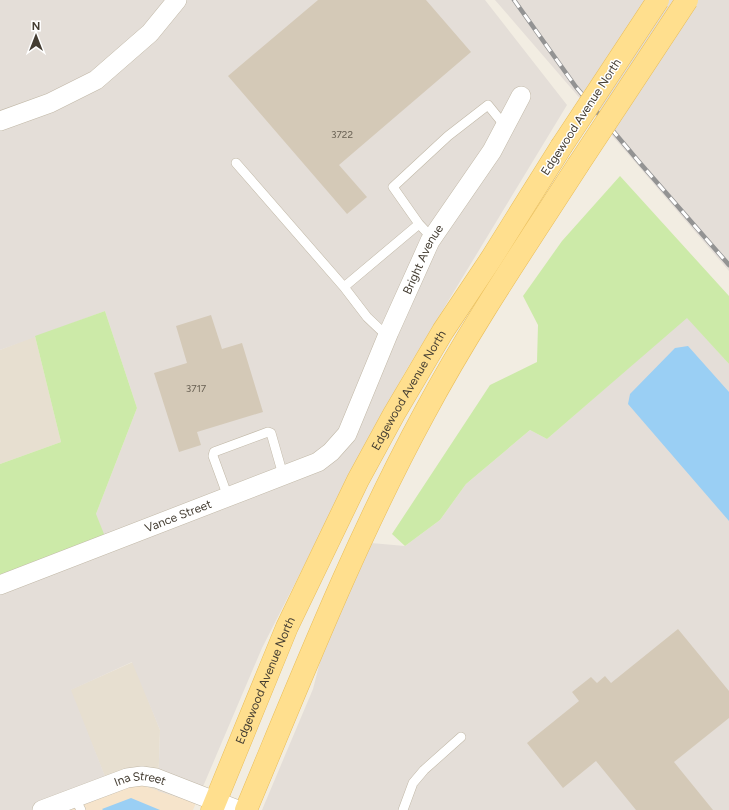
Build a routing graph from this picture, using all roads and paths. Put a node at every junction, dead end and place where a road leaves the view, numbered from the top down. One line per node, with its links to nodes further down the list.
1 (177, 0): 5 (street)
2 (658, 0): 18 (main road, Edgewood Avenue North, bridge)
3 (688, 0): 21 (main road, Edgewood Avenue North, bridge)
4 (521, 96): 6 (street, Bright Avenue)
5 (0, 121)
6 (505, 126): 8 (lane); 9 (street, Bright Avenue)
7 (236, 163): 10 (lane)
8 (419, 224): 9 (lane); 10 (lane)
9 (432, 238): 11 (street, Bright Avenue)
10 (344, 287): 11 (lane)
11 (387, 336): 12 (street, Bright Avenue)
12 (347, 434): 13 (street, Vance Street)
13 (283, 475): 14 (street, Vance Street); 14 (lane)
14 (228, 497): 15 (street, Vance Street)
15 (0, 584)
16 (461, 737): 22 (lane)
17 (78, 804): 18 (street, Ina Street); 19 (street, Ina Street)
18 (214, 806): 20 (street, Ina Street)
19 (42, 810)
20 (238, 810)
21 (246, 810)
22 (403, 810)

